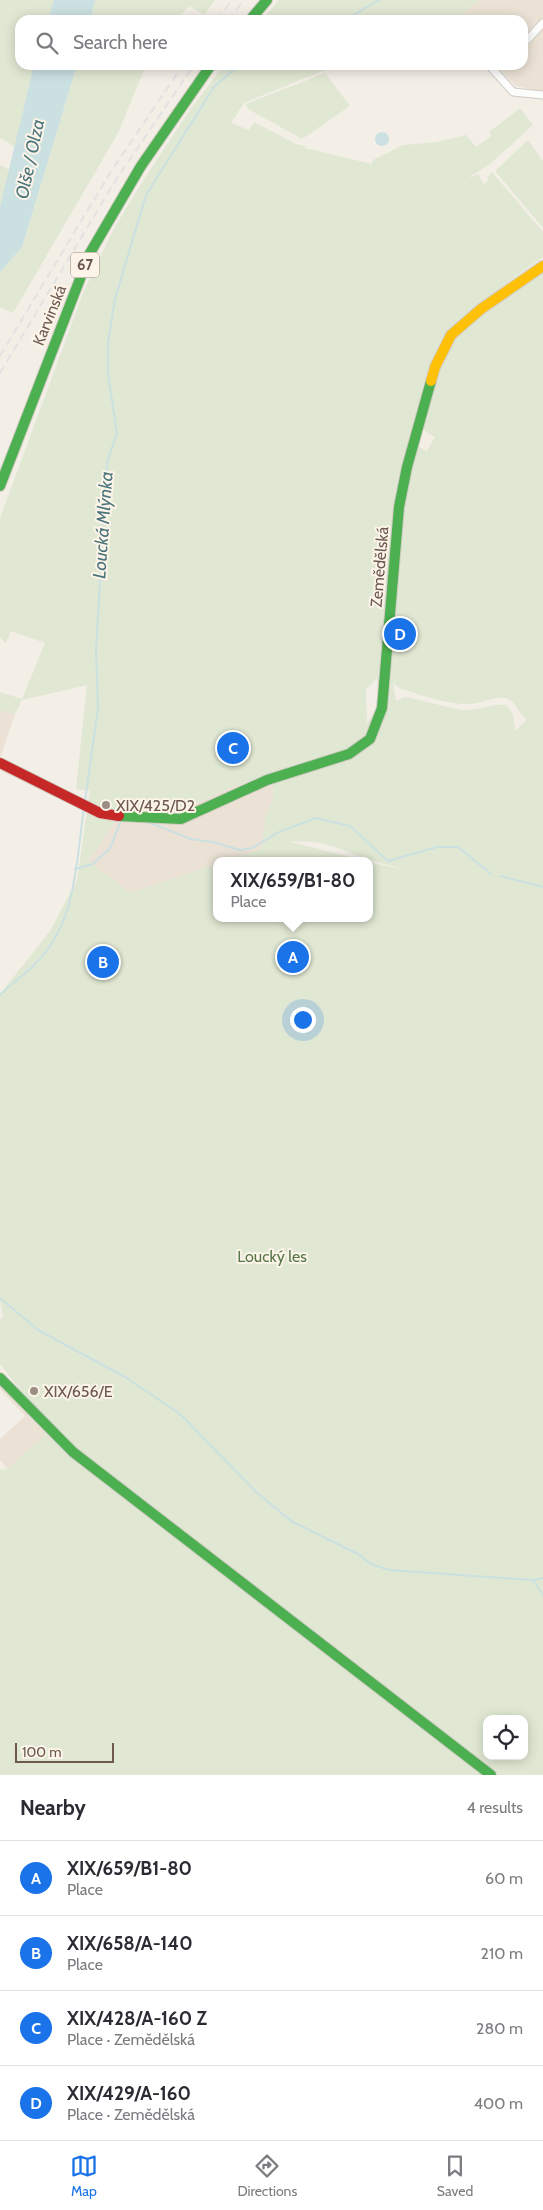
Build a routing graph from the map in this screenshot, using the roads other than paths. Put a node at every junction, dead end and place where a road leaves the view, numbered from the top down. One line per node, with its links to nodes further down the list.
1 (267, 0): 2 (street)
2 (254, 15)
3 (543, 23): 4 (street)
4 (528, 39)
5 (208, 70): 9 (street, Karvinská / 67)
6 (493, 70): 7 (street)
7 (543, 95)
8 (543, 266): 10 (street, Zemědělská)
9 (0, 486)
10 (0, 763)
11 (0, 1378): 12 (street)
12 (491, 1775)

